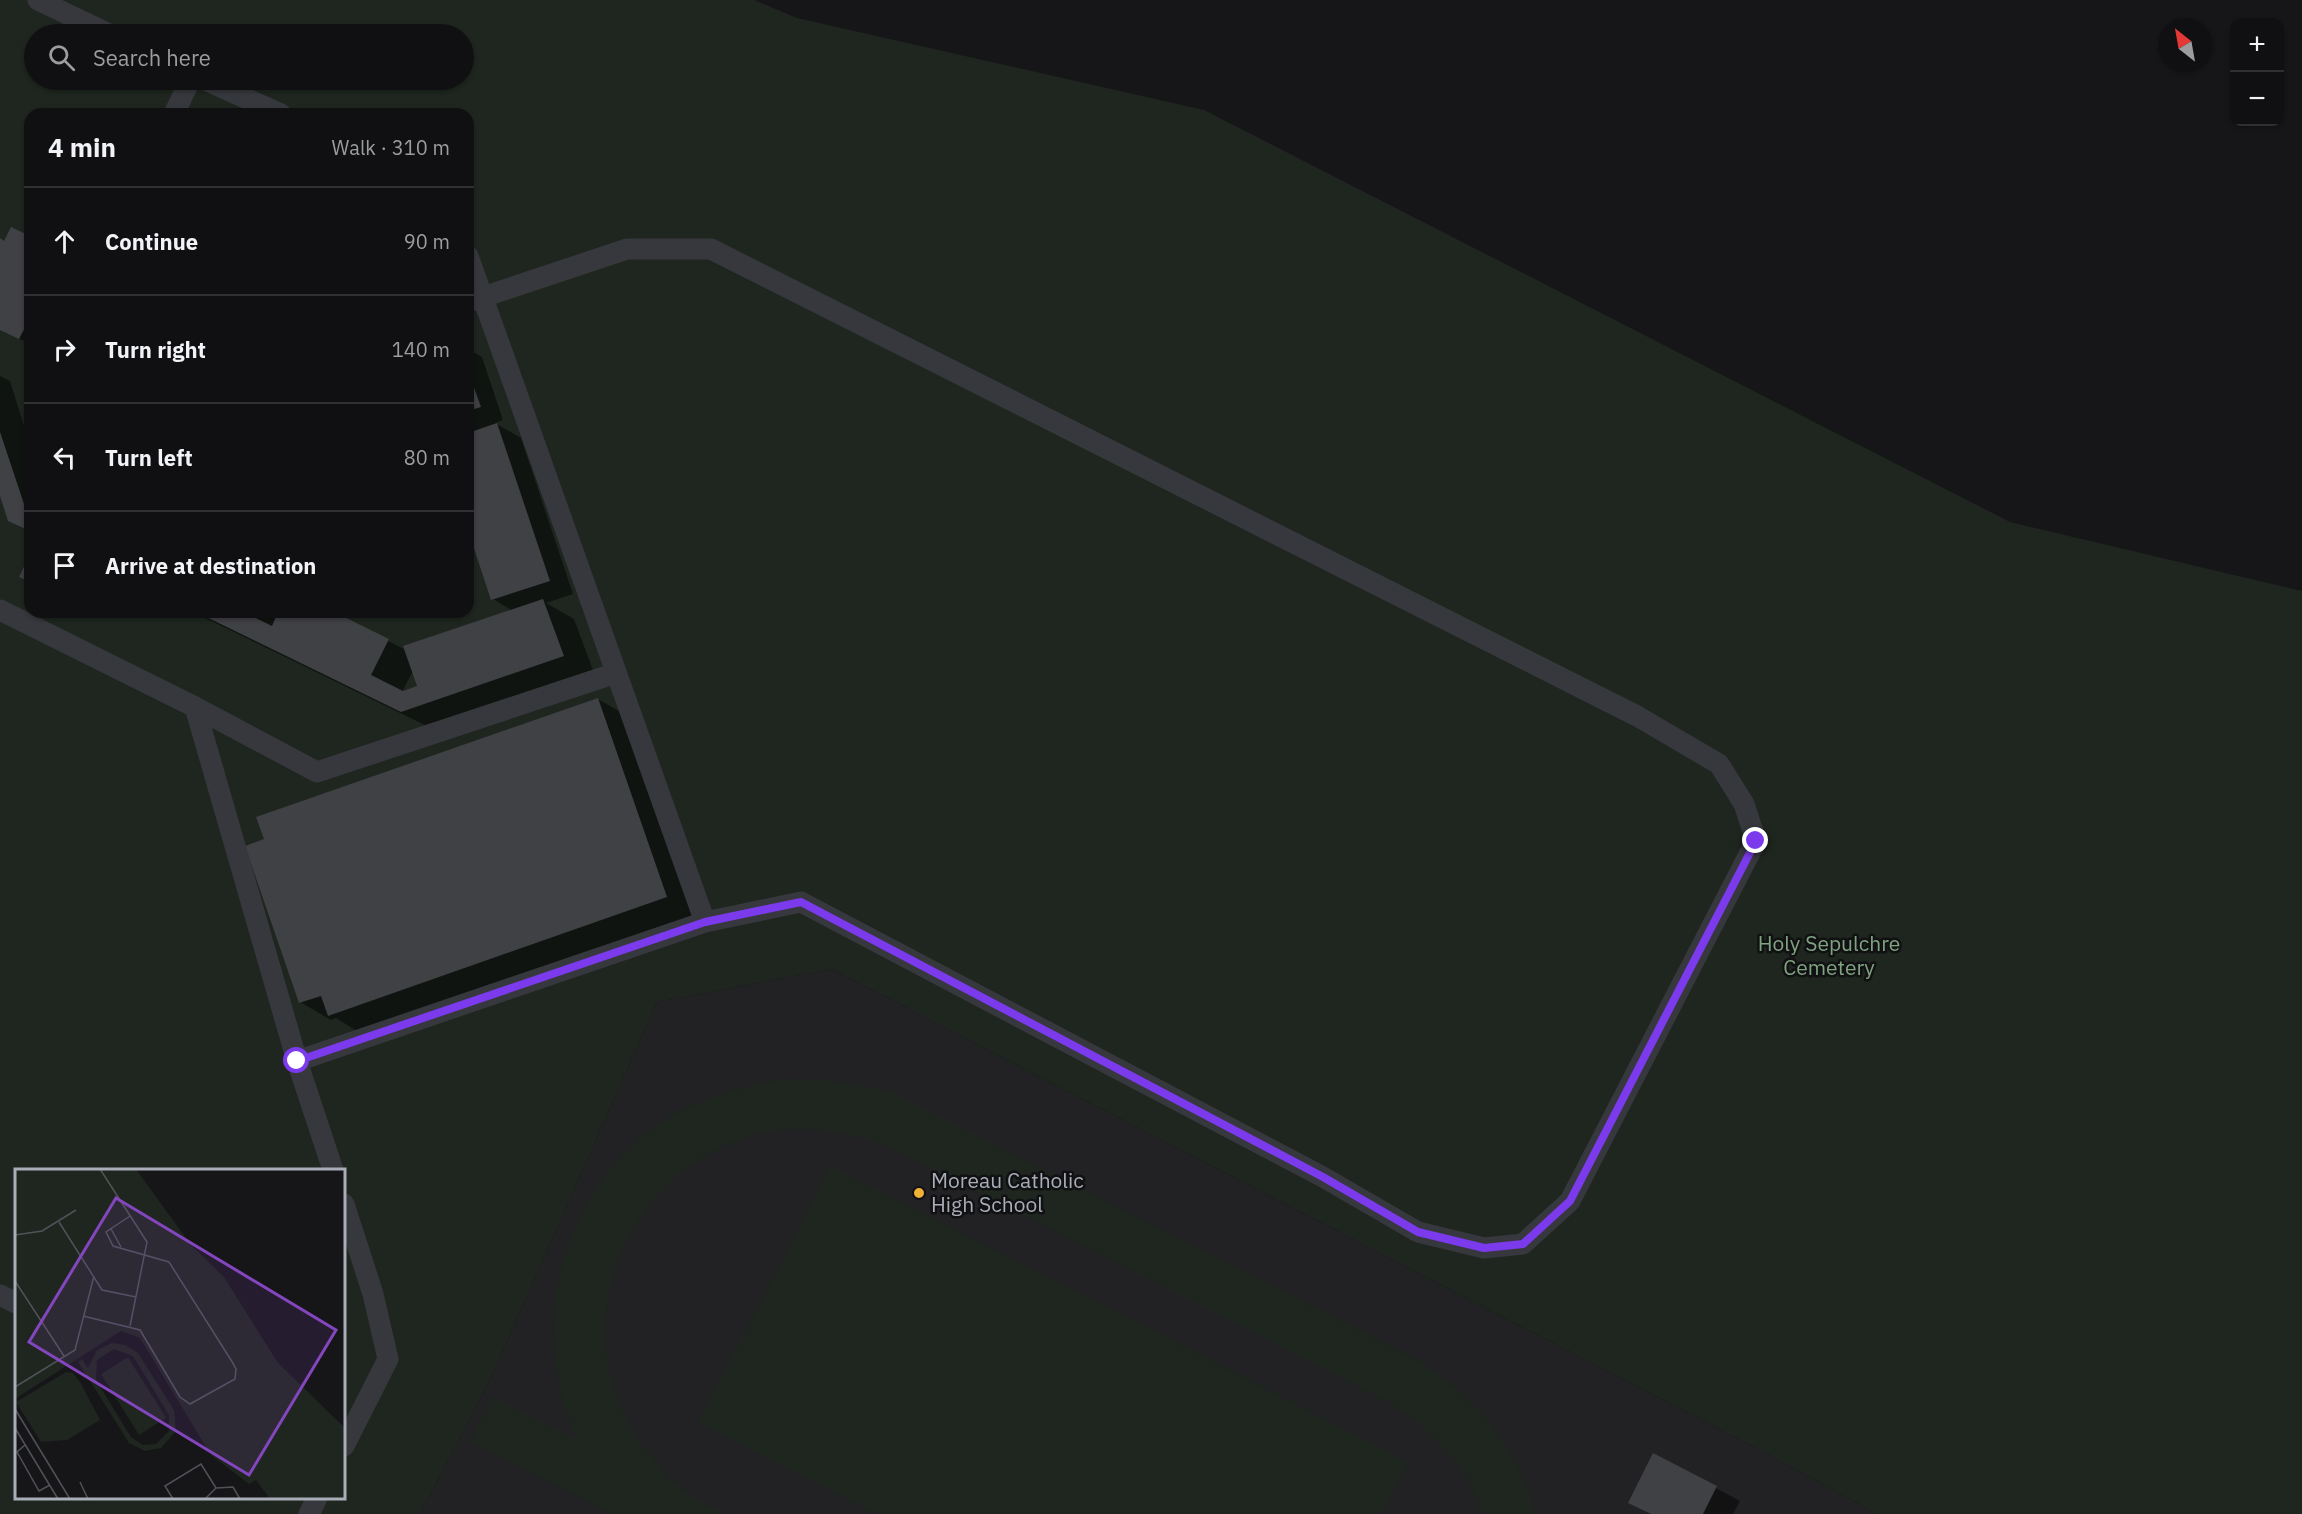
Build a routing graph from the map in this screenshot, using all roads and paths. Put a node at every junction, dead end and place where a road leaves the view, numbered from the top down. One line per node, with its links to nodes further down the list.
1 (38, 0): 2 (lane)
2 (88, 24)
3 (185, 90): 5 (lane)
4 (227, 90): 6 (lane)
5 (177, 108)
6 (268, 108)
7 (475, 300): 9 (lane); 11 (lane)
8 (0, 610): 10 (lane)
9 (616, 673): 10 (lane); 11 (lane)
10 (195, 707): 12 (lane)
11 (705, 922): 12 (lane)
12 (297, 1061): 13 (lane)
13 (333, 1169)
14 (345, 1207): 17 (lane)
15 (0, 1295): 16 (lane)
16 (15, 1302)
17 (345, 1444)
18 (316, 1499): 19 (lane)
19 (309, 1514)

